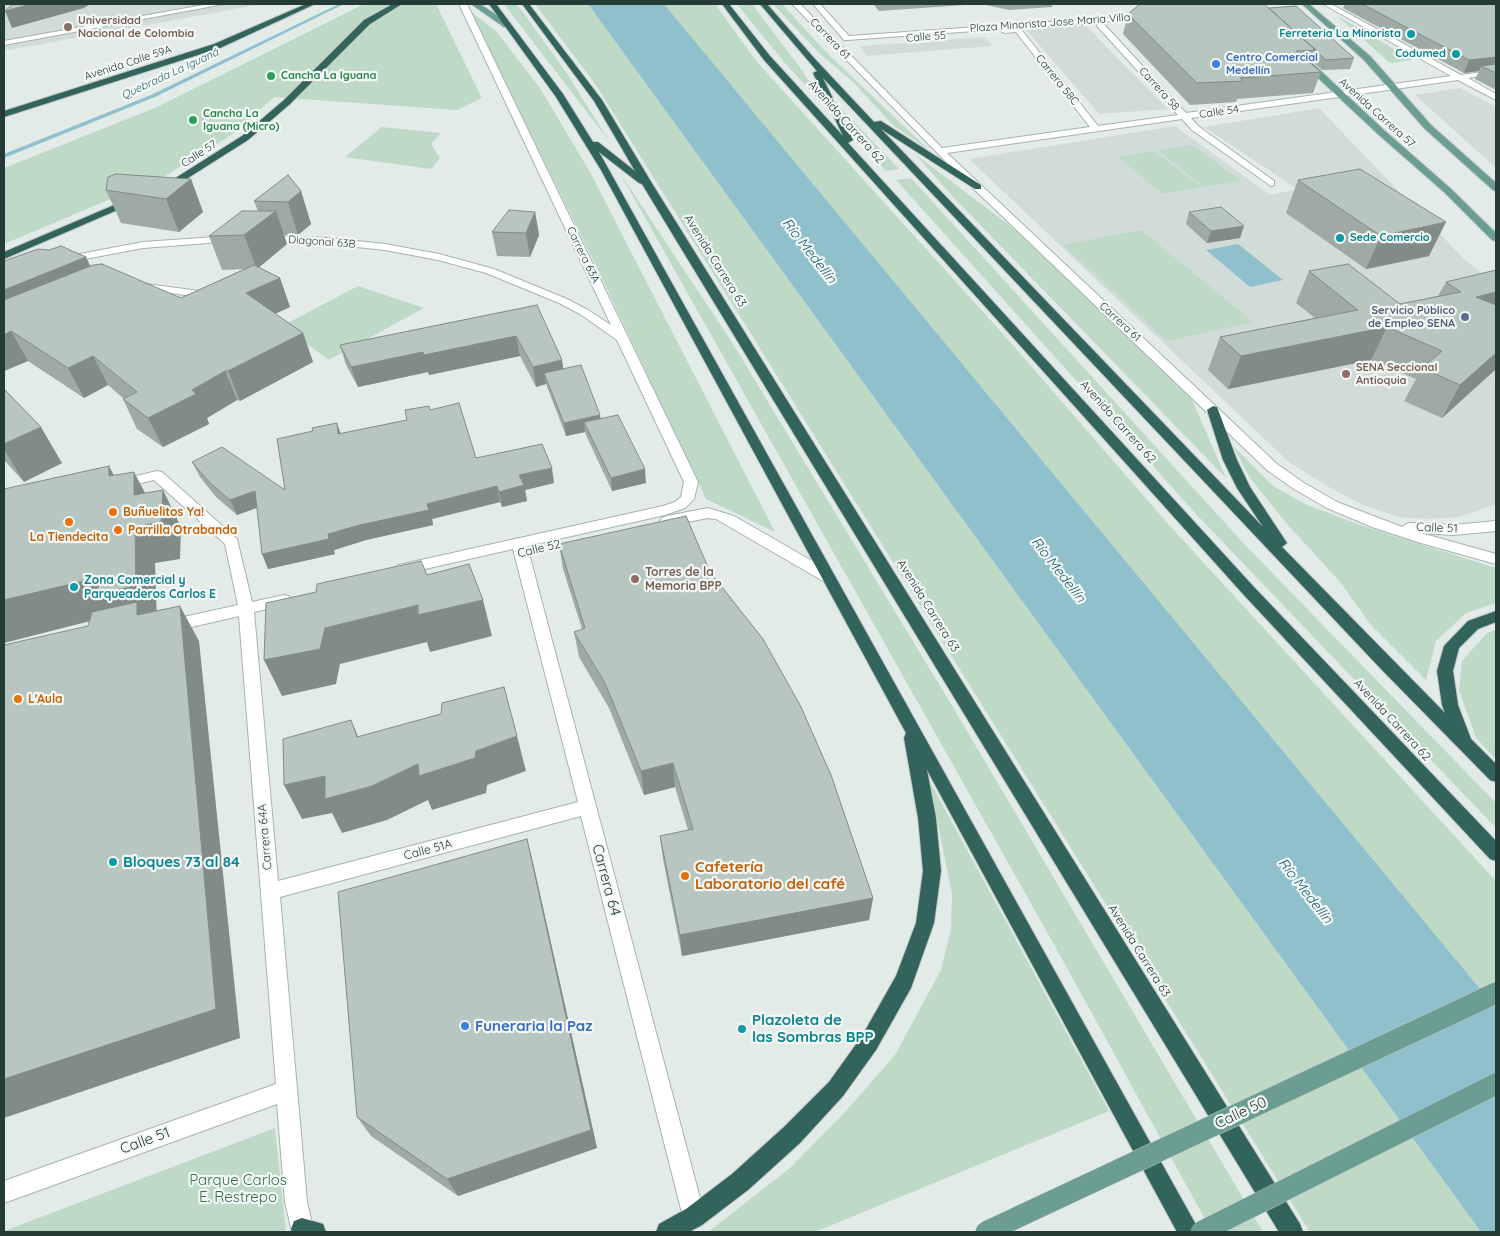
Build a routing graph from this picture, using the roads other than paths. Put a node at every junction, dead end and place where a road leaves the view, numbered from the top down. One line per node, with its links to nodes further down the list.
1 (195, 4): 20 (street)
2 (220, 4): 21 (street)
3 (311, 4): 31 (highway, Avenida Calle 59A)
4 (398, 4): 41 (highway, Calle 57)
5 (463, 4): 48 (street, Carrera 63A)
6 (475, 4): 18 (main road)
7 (492, 4): 18 (highway)
8 (525, 4): 38 (highway, Avenida Carrera 63)
9 (725, 4): 36 (highway, Avenida Carrera 62)
10 (763, 4): 24 (highway, Avenida Carrera 62)
11 (796, 4): 22 (street, Carrera 61)
12 (816, 4): 16 (street, Plaza Minorista Jose Maria Villa)
13 (1305, 4): 27 (main road, Avenida Carrera 57)
14 (1341, 4): 15 (street)
15 (1327, 5): 26 (street)
16 (1151, 16)
17 (1159, 20): 32 (street, Carrera 58)
18 (507, 26): 34 (highway)
19 (1018, 30): 22 (street, Calle 55); 33 (street, Carrera 58C)
20 (4, 36)
21 (4, 43)
22 (834, 44): 35 (street, Carrera 61)
23 (1296, 53): 28 (main road, Avenida Carrera 57)
24 (811, 60): 30 (highway, Avenida Carrera 62); 36 (highway)
25 (1496, 72): 26 (street, Calle 54)
26 (1460, 77): 27 (street, Calle 54); 29 (street)
27 (1392, 87): 28 (street, Calle 54); 40 (main road, Avenida Carrera 57)
28 (1340, 94): 32 (street, Calle 54); 43 (main road, Avenida Carrera 57)
29 (1496, 97)
30 (858, 110): 39 (highway); 58 (highway, Avenida Carrera 62)
31 (4, 114)
32 (1184, 116): 33 (street, Calle 54); 37 (street, Carrera 58)
33 (1096, 129): 35 (street, Calle 54)
34 (588, 138): 38 (highway); 57 (highway)
35 (941, 151): 39 (street, Carrera 61)
36 (856, 155): 67 (highway, Avenida Carrera 62)
37 (1271, 183)
38 (648, 185): 79 (highway, Avenida Carrera 63)
39 (978, 187): 49 (street, Carrera 61)
40 (1496, 188)
41 (159, 189)
42 (140, 197): 44 (highway)
43 (1496, 238)
44 (4, 256)
45 (55, 262): 48 (street, Diagonal 63B)
46 (130, 285): 47 (street)
47 (207, 295)
48 (623, 339): 51 (street, Carrera 63A)
49 (1213, 410): 52 (street, Carrera 61); 58 (highway)
50 (111, 486): 60 (street, Carrera 64A)
51 (680, 505): 54 (street, Calle 52)
52 (1377, 524): 53 (street, Calle 51); 55 (street, Carrera 61)
53 (1496, 526)
54 (520, 548): 56 (street, Calle 52); 57 (street, Calle 52); 66 (street, Carrera 64)
55 (1496, 559)
56 (390, 576)
57 (828, 577): 63 (highway)
58 (1303, 578): 64 (highway, Avenida Carrera 62)
59 (299, 597): 60 (street)
60 (246, 610): 62 (street); 68 (street, Carrera 64A)
61 (1496, 616): 64 (highway)
62 (158, 629)
63 (909, 724): 73 (highway); 77 (highway)
64 (1464, 743): 65 (highway, Avenida Carrera 62)
65 (1496, 775)
66 (587, 807): 68 (street, Calle 51A); 73 (street, Carrera 64)
67 (1496, 853)
68 (269, 892): 71 (street, Carrera 64A)
69 (1496, 993): 76 (main road, Calle 50, bridge)
70 (1496, 1084): 78 (main road, bridge)
71 (287, 1090): 72 (street, Calle 51); 74 (street, Carrera 64A)
72 (4, 1192)
73 (694, 1217): 75 (highway)
74 (307, 1231)
75 (667, 1232)
76 (986, 1232)
77 (1189, 1232)
78 (1201, 1232)
79 (1292, 1232)

